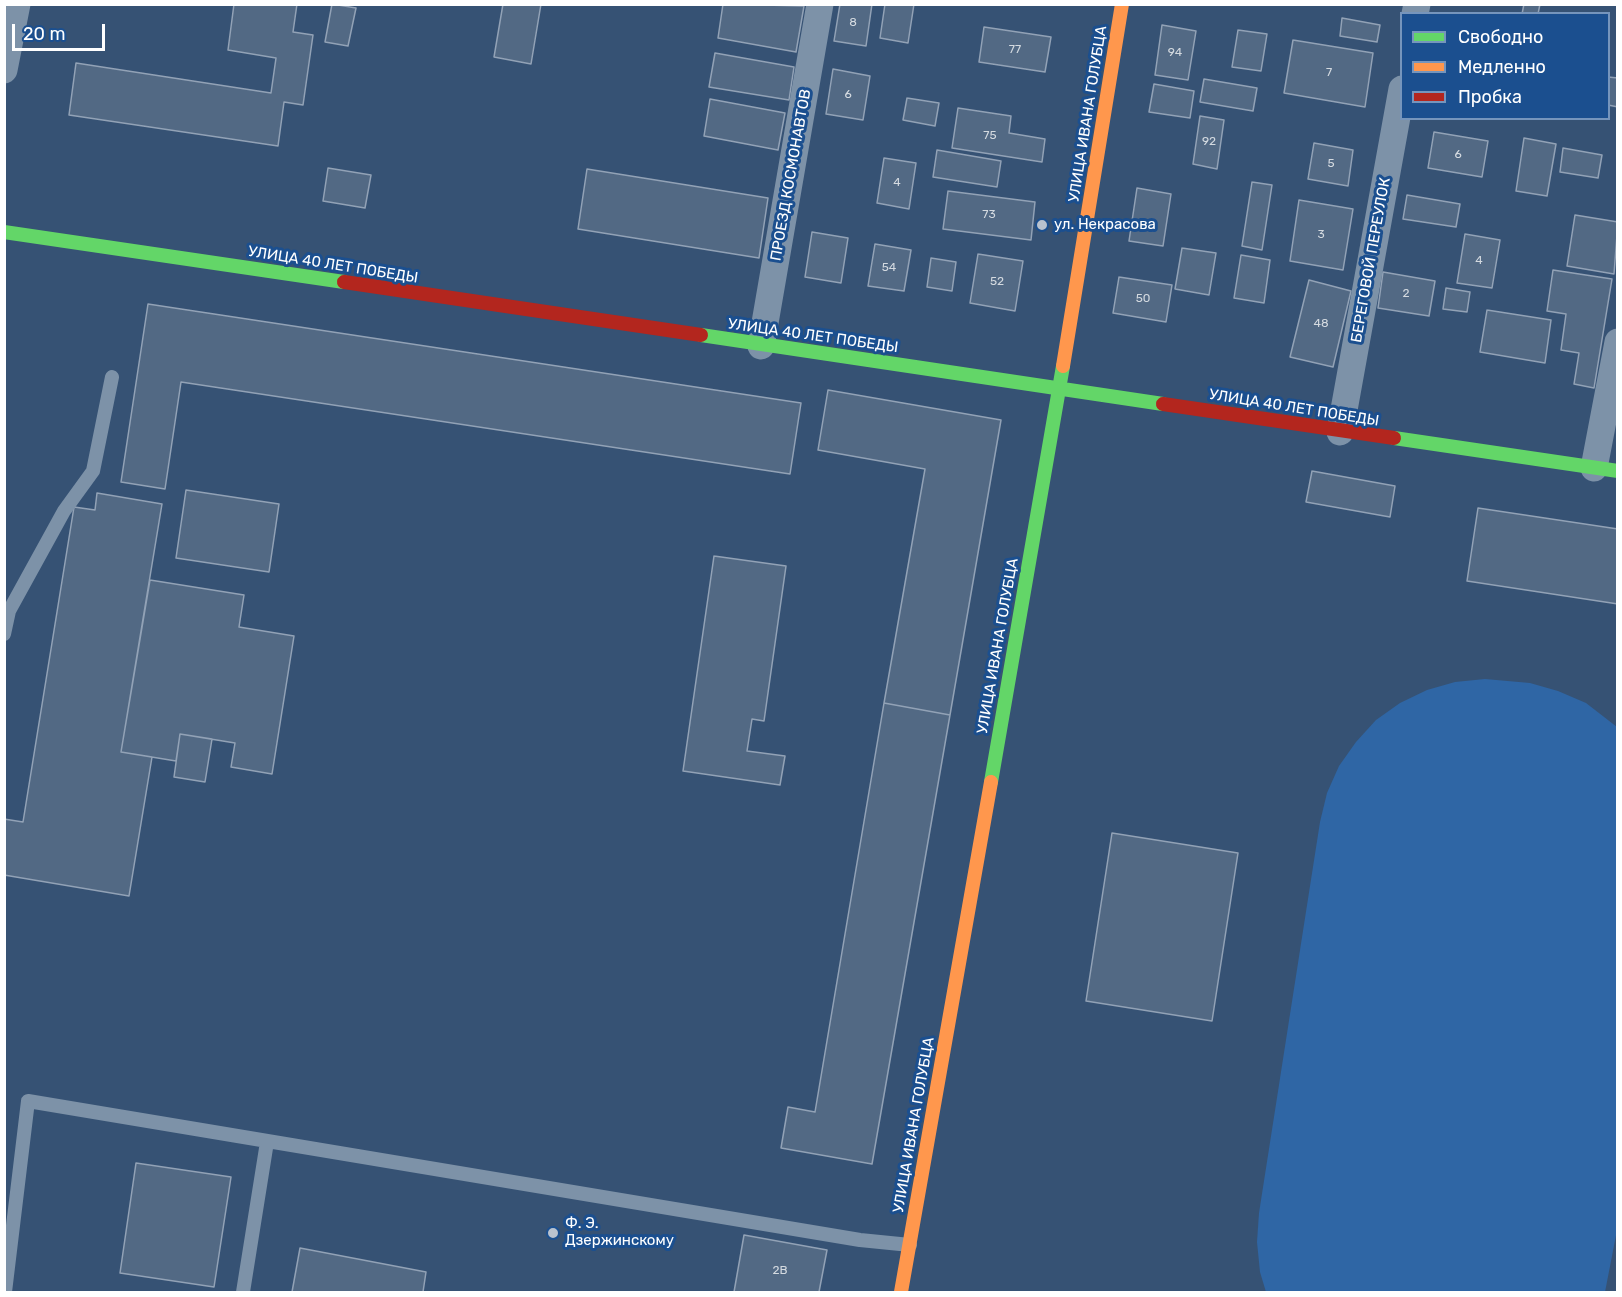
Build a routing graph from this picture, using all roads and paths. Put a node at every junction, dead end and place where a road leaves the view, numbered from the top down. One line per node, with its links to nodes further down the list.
1 (17, 4): 4 (street)
2 (820, 4): 8 (street, ПРОЕЗД КОСМОНАВТОВ)
3 (1122, 4): 10 (street, УЛИЦА ИВАНА ГОЛУБЦА)
4 (4, 70)
5 (1400, 95): 11 (street, БЕРЕГОВОЙ ПЕРЕУЛОК)
6 (4, 232): 8 (street, УЛИЦА 40 ЛЕТ ПОБЕДЫ)
7 (1617, 342): 12 (street)
8 (761, 346): 10 (street, УЛИЦА 40 ЛЕТ ПОБЕДЫ)
9 (112, 377): 13 (lane)
10 (1060, 387): 11 (street, УЛИЦА 40 ЛЕТ ПОБЕДЫ); 15 (street, УЛИЦА ИВАНА ГОЛУБЦА)
11 (1340, 432): 12 (street, УЛИЦА 40 ЛЕТ ПОБЕДЫ)
12 (1606, 470)
13 (4, 634)
14 (267, 1142): 15 (lane); 16 (lane); 17 (lane)
15 (910, 1245): 18 (street, УЛИЦА ИВАНА ГОЛУБЦА)
16 (4, 1293)
17 (243, 1293)
18 (901, 1293)

